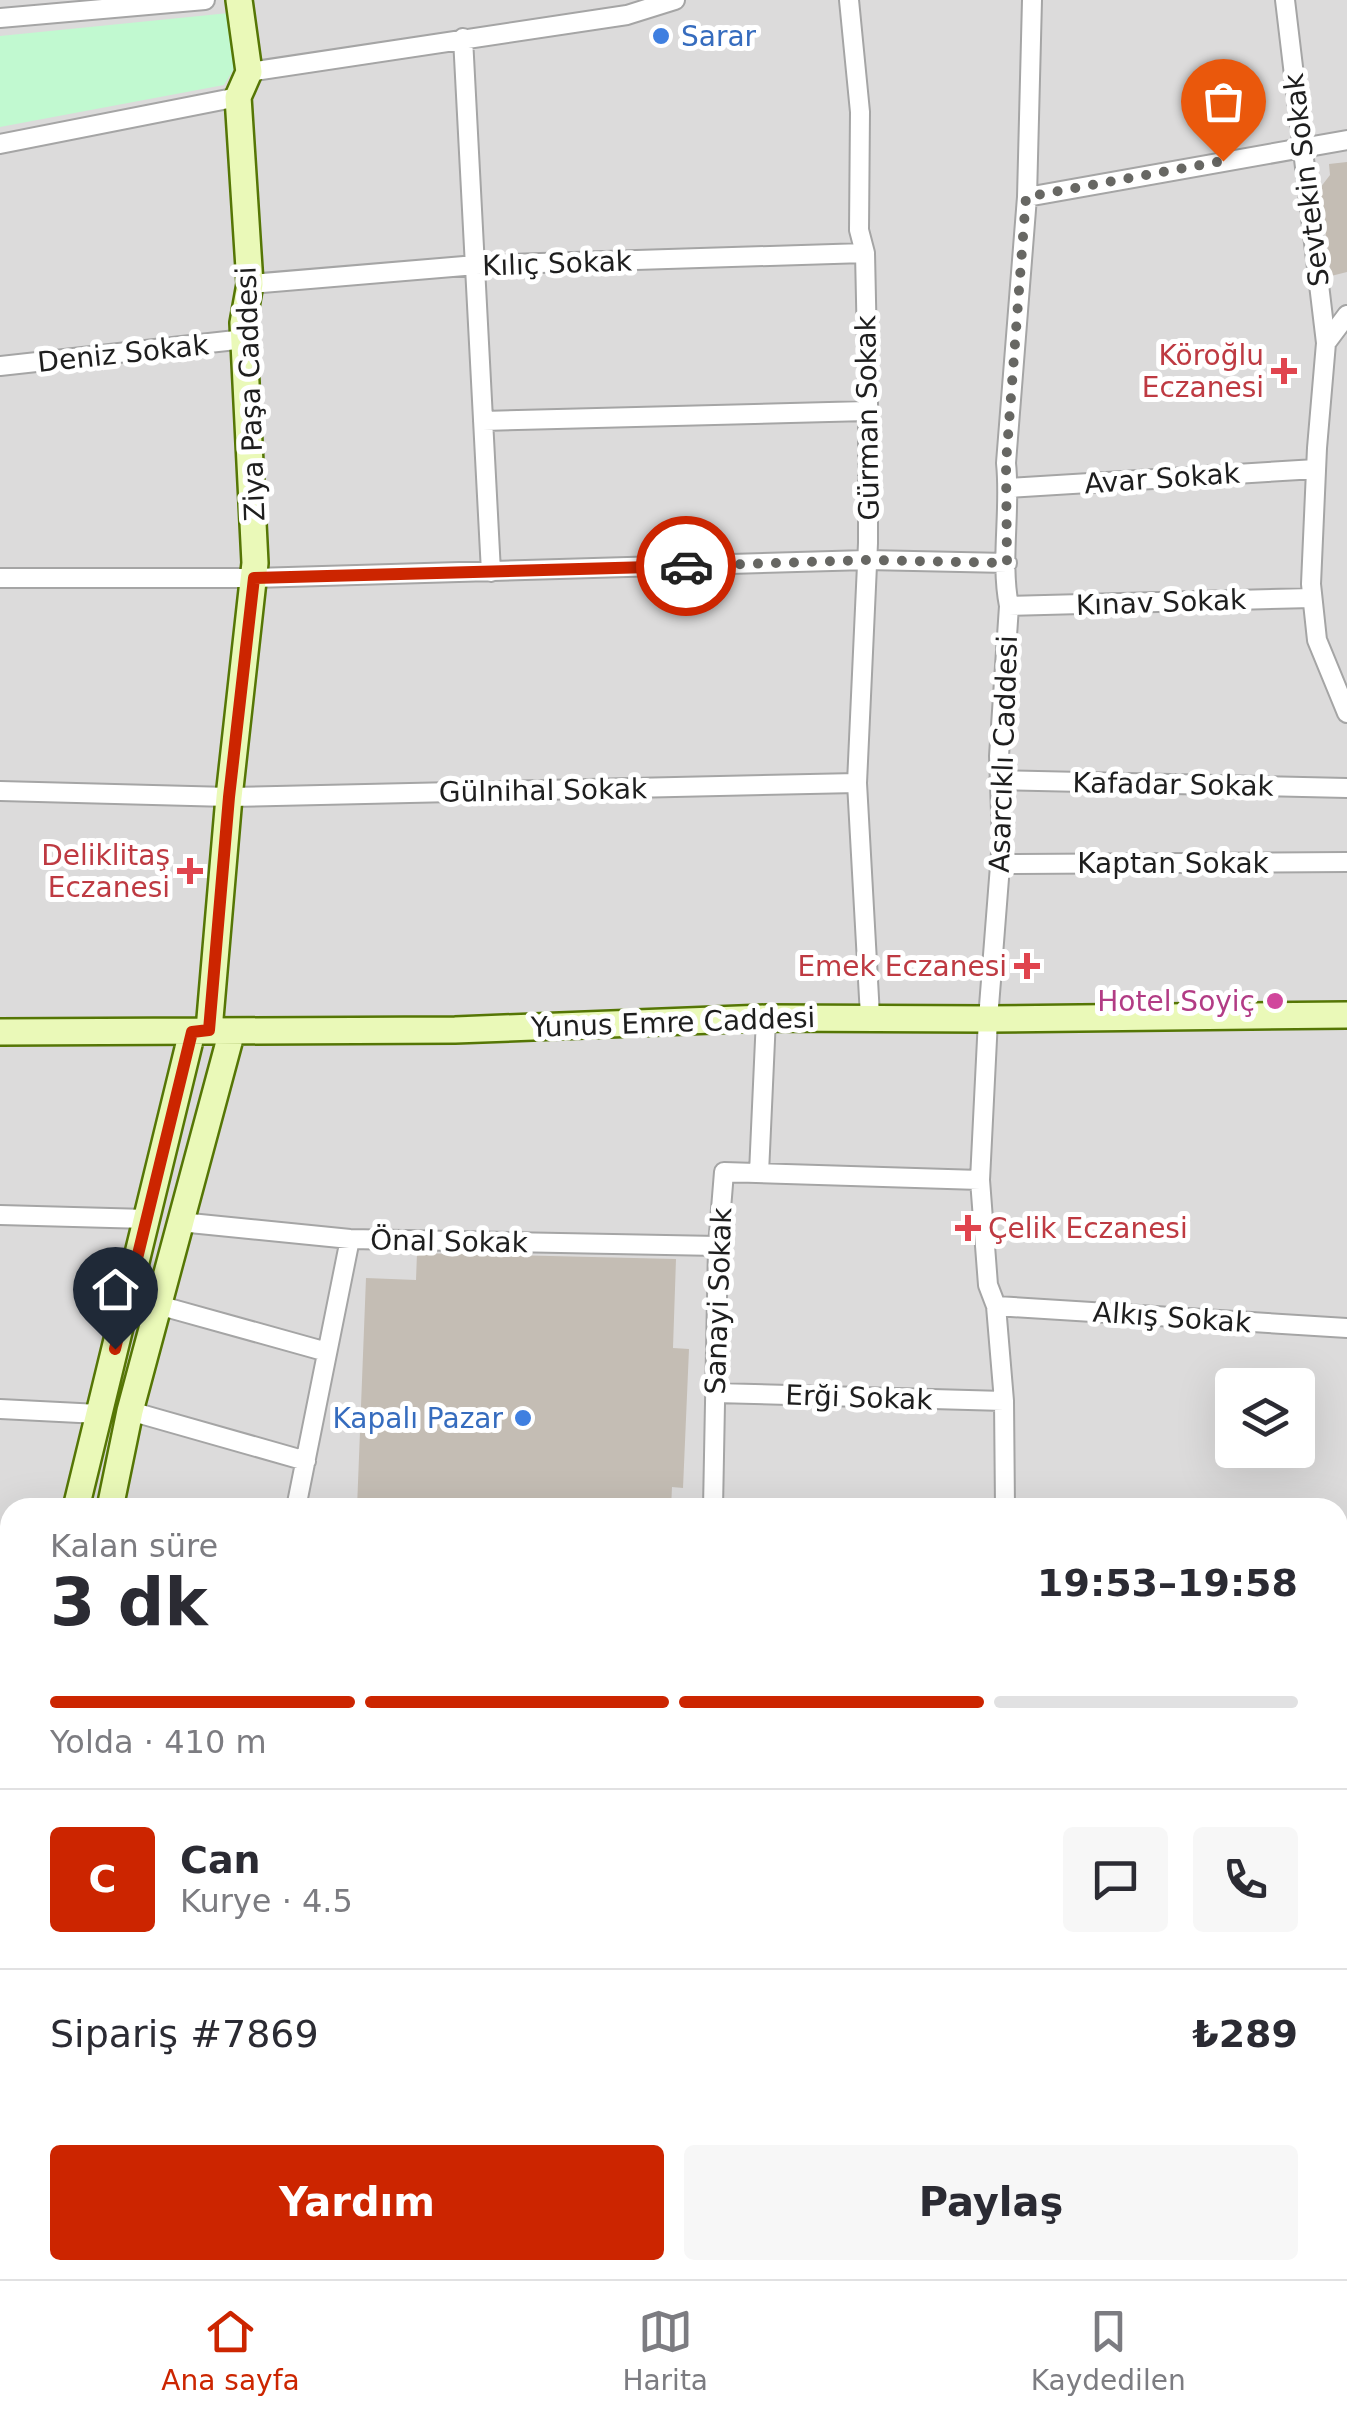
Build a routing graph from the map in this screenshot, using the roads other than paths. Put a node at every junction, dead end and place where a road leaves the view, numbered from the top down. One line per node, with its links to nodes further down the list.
1 (206, 0): 7 (street)
2 (239, 0): 9 (main road)
3 (675, 0): 8 (street)
4 (849, 0): 15 (street, Gürman Sokak)
5 (1032, 0): 14 (street, Asarcıklı Caddesi)
6 (1285, 0): 13 (street, Sevtekin Sokak)
7 (0, 18)
8 (463, 38): 9 (street); 16 (street)
9 (249, 72): 10 (main road, Ziya Paşa Caddesi)
10 (238, 97): 12 (street); 17 (main road, Ziya Paşa Caddesi)
11 (1347, 140): 13 (street)
12 (0, 144)
13 (1302, 147): 14 (street); 20 (street, Sevtekin Sokak)
14 (1026, 197): 25 (street, Asarcıklı Caddesi)
15 (865, 253): 16 (street, Kılıç Sokak); 22 (street, Gürman Sokak)
16 (476, 265): 17 (street, Kılıç Sokak); 23 (street)
17 (250, 284): 19 (main road, Ziya Paşa Caddesi)
18 (1347, 315): 20 (street)
19 (246, 339): 21 (street, Deniz Sokak); 30 (main road, Ziya Paşa Caddesi)
20 (1326, 343): 24 (street, Sevtekin Sokak)
21 (0, 366)
22 (866, 411): 23 (street); 26 (street, Gürman Sokak)
23 (483, 420): 28 (street)
24 (1316, 469): 25 (street, Avar Sokak); 31 (street, Sevtekin Sokak)
25 (1008, 488): 27 (street, Asarcıklı Caddesi)
26 (867, 560): 27 (street); 28 (street); 35 (street, Gürman Sokak)
27 (1007, 563): 32 (street, Asarcıklı Caddesi)
28 (491, 572): 30 (street)
29 (0, 578): 30 (street)
30 (254, 578): 38 (main road, Ziya Paşa Caddesi)
31 (1312, 598): 32 (street, Kınav Sokak); 33 (street, Sevtekin Sokak)
32 (1009, 606): 34 (street, Asarcıklı Caddesi)
33 (1347, 713)
34 (1000, 780): 36 (street, Kafadar Sokak); 40 (street, Asarcıklı Caddesi)
35 (857, 783): 38 (street, Gülnihal Sokak); 42 (street, Gürman Sokak)
36 (1347, 788)
37 (0, 791): 38 (street, Gülnihal Sokak)
38 (229, 797): 45 (main road, Ziya Paşa Caddesi)
39 (1347, 862): 40 (street, Kaptan Sokak)
40 (1000, 864): 44 (street, Asarcıklı Caddesi)
41 (1347, 1015): 44 (main road, Yunus Emre Caddesi)
42 (870, 1016): 43 (main road, Yunus Emre Caddesi); 44 (main road, Yunus Emre Caddesi)
43 (766, 1018): 45 (main road, Yunus Emre Caddesi); 47 (street)
44 (988, 1019): 48 (street, Asarcıklı Caddesi)
45 (211, 1031): 46 (main road, Yunus Emre Caddesi); 50 (main road, Ziya Paşa Caddesi); 51 (main road, Ziya Paşa Caddesi)
46 (0, 1032)
47 (759, 1173): 48 (street, Sanayi Sokak); 53 (street, Sanayi Sokak)
48 (980, 1180): 55 (street, Asarcıklı Caddesi)
49 (0, 1215): 50 (street)
50 (147, 1219): 62 (main road, Ziya Paşa Caddesi)
51 (180, 1222): 52 (street, Önal Sokak); 54 (main road, Ziya Paşa Caddesi)
52 (350, 1239): 53 (street, Önal Sokak); 57 (street)
53 (718, 1246): 58 (street, Sanayi Sokak)
54 (158, 1306): 57 (street); 61 (main road, Ziya Paşa Caddesi)
55 (996, 1306): 56 (street, Alkış Sokak); 59 (street, Asarcıklı Caddesi)
56 (1347, 1328)
57 (328, 1352): 63 (street)
58 (715, 1393): 59 (street, Erği Sokak); 67 (street, Sanayi Sokak)
59 (1004, 1401): 68 (street, Asarcıklı Caddesi)
60 (0, 1409): 62 (street)
61 (130, 1412): 63 (street); 65 (main road, Ziya Paşa Caddesi)
62 (98, 1414): 64 (main road, Ziya Paşa Caddesi)
63 (306, 1461): 66 (street)
64 (78, 1498)
65 (112, 1498)
66 (298, 1498)
67 (713, 1498)
68 (1005, 1498)

